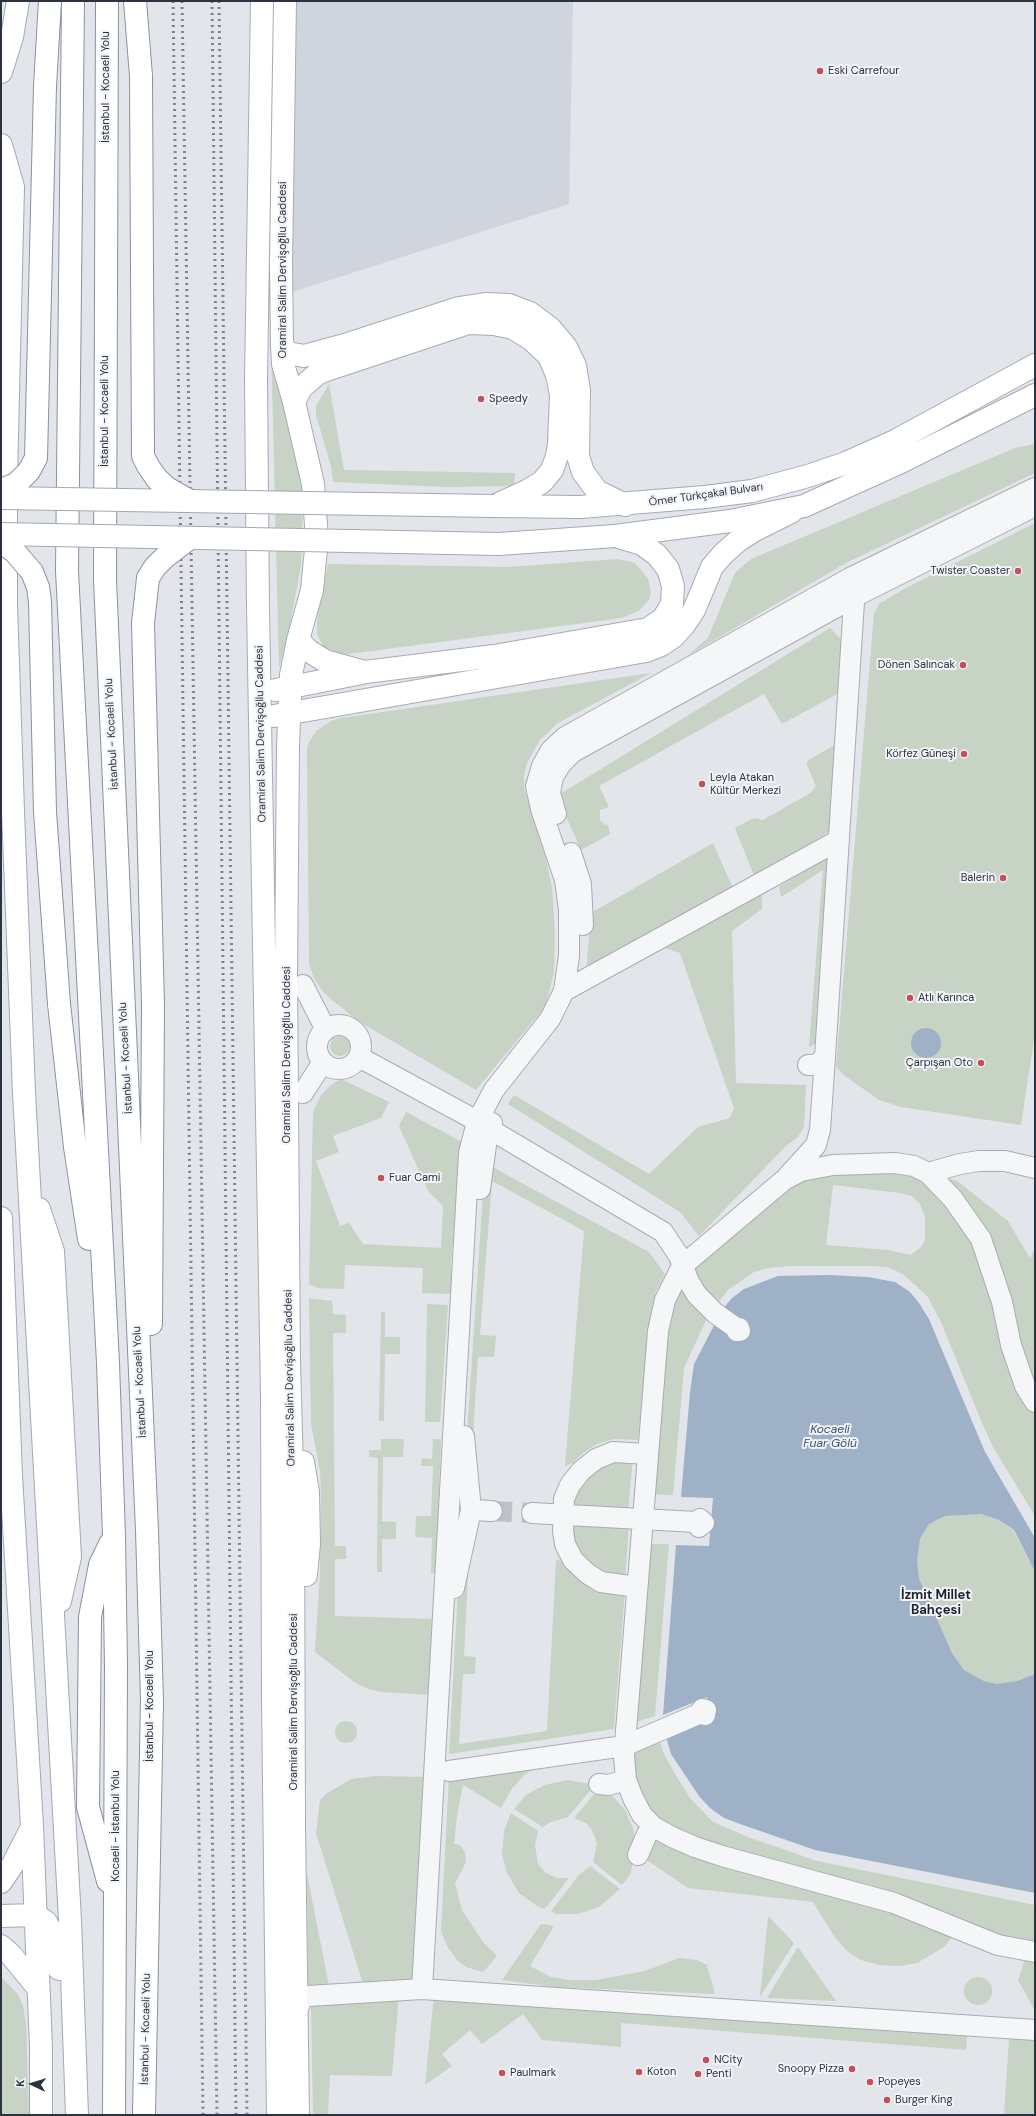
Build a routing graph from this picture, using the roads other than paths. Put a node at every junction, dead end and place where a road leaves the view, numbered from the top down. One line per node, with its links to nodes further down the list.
1 (18, 1): 8 (main road)
2 (50, 1): 16 (main road, bridge)
3 (73, 1): 53 (main road)
4 (107, 1): 63 (main road, İstanbul - Kocaeli Yolu)
5 (135, 1): 18 (main road, bridge)
6 (262, 1): 32 (main road, Oramiral Salim Dervişoğllu Caddesi)
7 (285, 1): 11 (main road, Oramiral Salim Dervişoğllu Caddesi)
8 (1, 72)
9 (1, 145): 35 (main road)
10 (464, 315): 11 (main road); 14 (main road); 19 (main road); 20 (main road)
11 (282, 345): 14 (main road, Oramiral Salim Dervişoğllu Caddesi)
12 (1035, 365): 19 (main road, Ömer Türkçakal Bulvarı)
13 (1035, 395): 21 (main road)
14 (294, 402): 29 (main road, Oramiral Salim Dervişoğllu Caddesi)
15 (1035, 488): 27 (street)
16 (1, 490)
17 (1, 498): 18 (main road, Ömer Türkçakal Bulvarı, bridge)
18 (190, 501): 20 (main road, Ömer Türkçakal Bulvarı, bridge)
19 (625, 504): 20 (main road, Ömer Türkçakal Bulvarı)
20 (494, 506)
21 (804, 506): 24 (main road); 33 (main road)
22 (1035, 506): 28 (street)
23 (1, 534): 25 (main road, bridge)
24 (615, 536): 25 (main road, bridge); 30 (main road)
25 (190, 538): 63 (main road, bridge)
26 (1, 543): 53 (main road, bridge)
27 (856, 575): 28 (street); 40 (street)
28 (854, 597): 37 (street); 40 (street)
29 (298, 640): 30 (main road); 31 (main road, Oramiral Salim Dervişoğllu Caddesi)
30 (365, 672): 31 (main road)
31 (289, 688): 32 (main road); 33 (main road, Oramiral Salim Dervişoğllu Caddesi)
32 (260, 693): 34 (main road, Oramiral Salim Dervişoğllu Caddesi)
33 (289, 714): 34 (main road); 82 (main road, Oramiral Salim Dervişoğllu Caddesi)
34 (261, 718): 90 (main road, Oramiral Salim Dervişoğllu Caddesi)
35 (13, 811): 36 (main road); 43 (main road)
36 (1, 834)
37 (839, 840): 40 (street); 49 (street)
38 (1, 873): 43 (main road)
39 (303, 985): 41 (street)
40 (570, 988): 46 (street)
41 (326, 1030): 42 (street); 44 (street)
42 (359, 1057): 44 (street); 46 (street)
43 (23, 1060): 86 (main road)
44 (323, 1062): 45 (street)
45 (303, 1094)
46 (484, 1126): 51 (street); 55 (street); 81 (street)
47 (1035, 1168): 48 (street)
48 (928, 1173): 49 (street); 54 (street)
49 (784, 1180): 51 (street)
50 (1, 1218): 71 (main road)
51 (682, 1266): 52 (street); 56 (street)
52 (736, 1328)
53 (108, 1363): 87 (main road)
54 (1035, 1402)
55 (464, 1436): 57 (street); 65 (street)
56 (648, 1454): 60 (street); 61 (street)
57 (471, 1510): 58 (street); 65 (street)
58 (492, 1511)
59 (532, 1513): 60 (street)
60 (564, 1515): 61 (street); 64 (street)
61 (643, 1519): 62 (street); 64 (street)
62 (696, 1522)
63 (147, 1530): 79 (main road, İstanbul - Kocaeli Yolu)
64 (637, 1587): 67 (street)
65 (454, 1588): 81 (street)
66 (701, 1713): 67 (street)
67 (624, 1746): 68 (street); 69 (street)
68 (449, 1771)
69 (626, 1780): 70 (street); 72 (street)
70 (599, 1784)
71 (32, 1826): 74 (main road); 75 (main road)
72 (654, 1827): 73 (street); 78 (street)
73 (638, 1855)
74 (1, 1882)
75 (35, 1915): 76 (main road); 80 (main road); 85 (main road)
76 (1, 1916)
77 (1, 1946): 80 (main road)
78 (1035, 1952)
79 (147, 1958): 88 (main road, İstanbul - Kocaeli Yolu); 89 (main road)
80 (38, 1988): 84 (main road)
81 (426, 1990): 82 (street); 83 (street)
82 (298, 2009): 91 (main road, Oramiral Salim Dervişoğllu Caddesi)
83 (1035, 2030)
84 (42, 2115)
85 (66, 2115)
86 (77, 2115)
87 (114, 2115)
88 (144, 2115)
89 (160, 2115)
90 (278, 2115)
91 (298, 2115)

